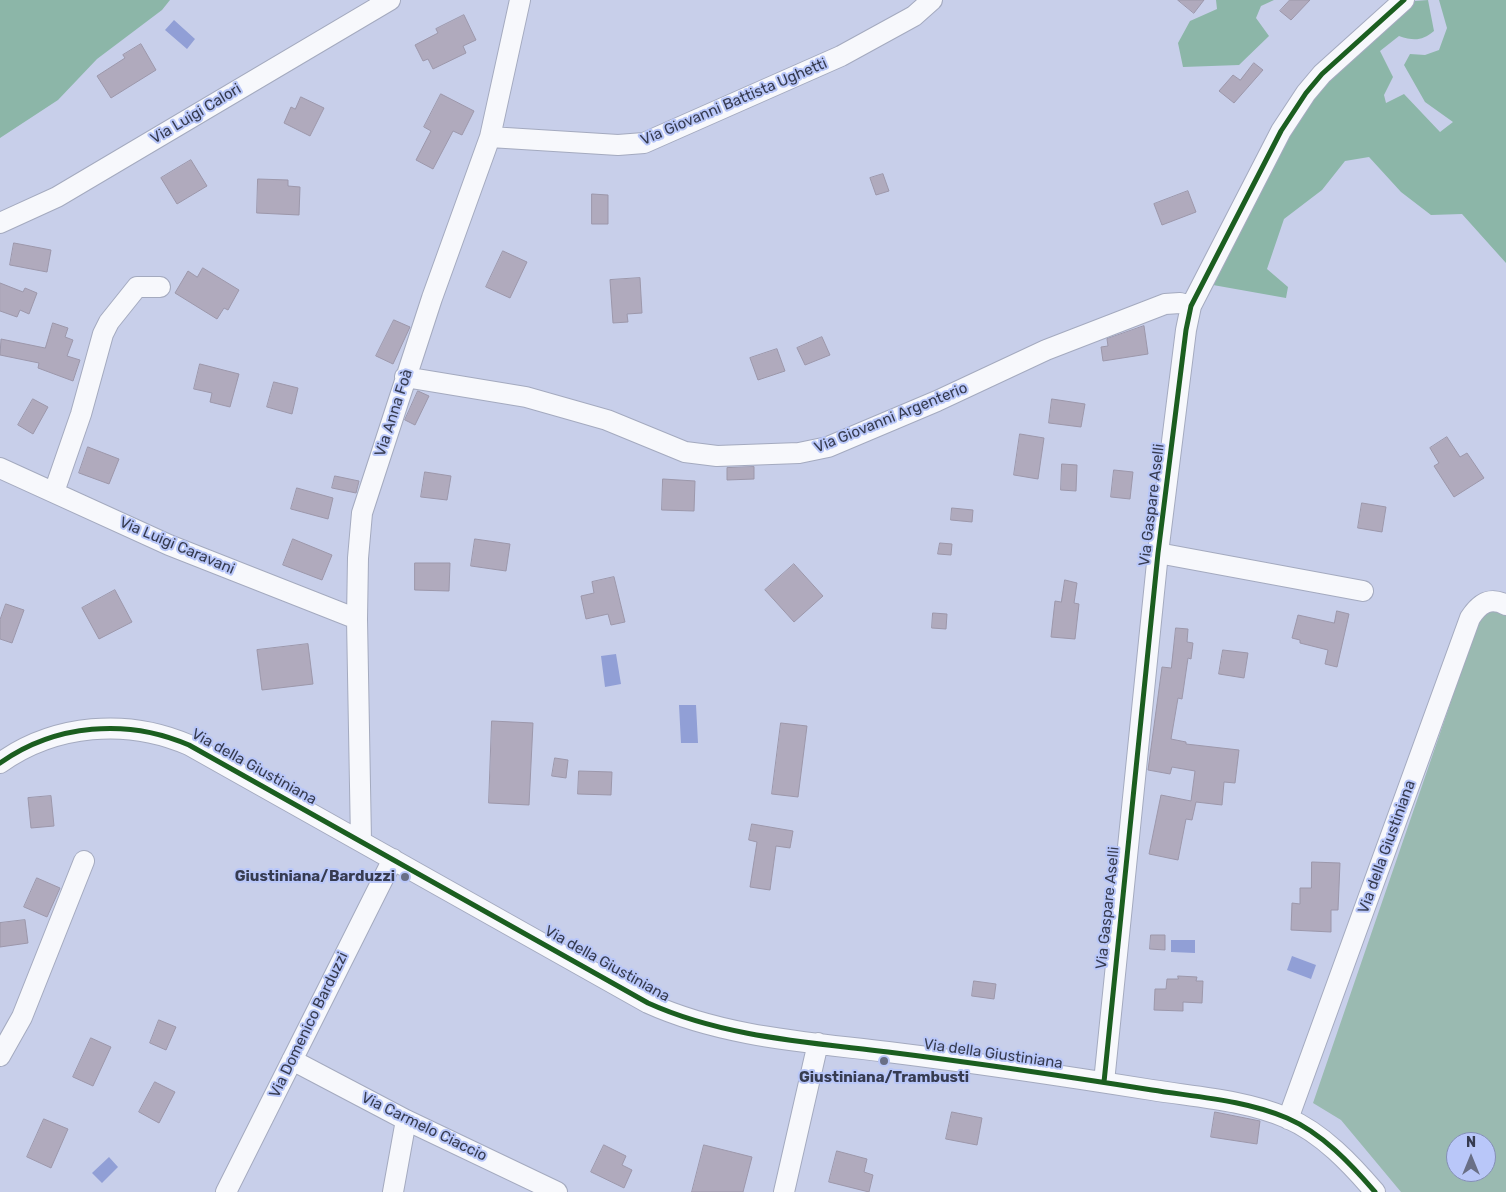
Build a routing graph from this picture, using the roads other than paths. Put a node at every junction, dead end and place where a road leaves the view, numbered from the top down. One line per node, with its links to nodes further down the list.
1 (390, 0): 6 (street, Via Luigi Calori)
2 (520, 0): 5 (street, Via Anna Foà)
3 (932, 0): 5 (street, Via Giovanni Battista Ughetti)
4 (1404, 0): 8 (street, Via Gaspare Aselli)
5 (490, 137): 9 (street, Via Anna Foà)
6 (0, 224)
7 (160, 286): 11 (street)
8 (1192, 306): 9 (street, Via Giovanni Argenterio); 12 (street, Via Gaspare Aselli)
9 (405, 377): 15 (street, Via Anna Foà)
10 (0, 468): 11 (street, Via Luigi Caravani)
11 (54, 492): 15 (street, Via Luigi Caravani)
12 (1158, 553): 13 (street); 23 (street, Via Gaspare Aselli)
13 (1362, 591)
14 (1506, 605): 24 (street, Via della Giustiniana)
15 (357, 619): 17 (street, Via Anna Foà)
16 (0, 763): 17 (street, Via della Giustiniana)
17 (361, 841): 18 (street, Via della Giustiniana)
18 (393, 859): 20 (street, Via della Giustiniana); 22 (street, Via Domenico Barduzzi)
19 (84, 861): 21 (street)
20 (818, 1043): 23 (street, Via della Giustiniana); 29 (street)
21 (0, 1056)
22 (292, 1060): 25 (street, Via Carmelo Ciaccio); 26 (street, Via Domenico Barduzzi)
23 (1104, 1082): 24 (street, Via della Giustiniana)
24 (1288, 1118): 30 (street, Via della Giustiniana)
25 (406, 1120): 27 (street); 28 (street, Via Carmelo Ciaccio)
26 (226, 1192)
27 (393, 1192)
28 (557, 1192)
29 (784, 1192)
30 (1375, 1192)

